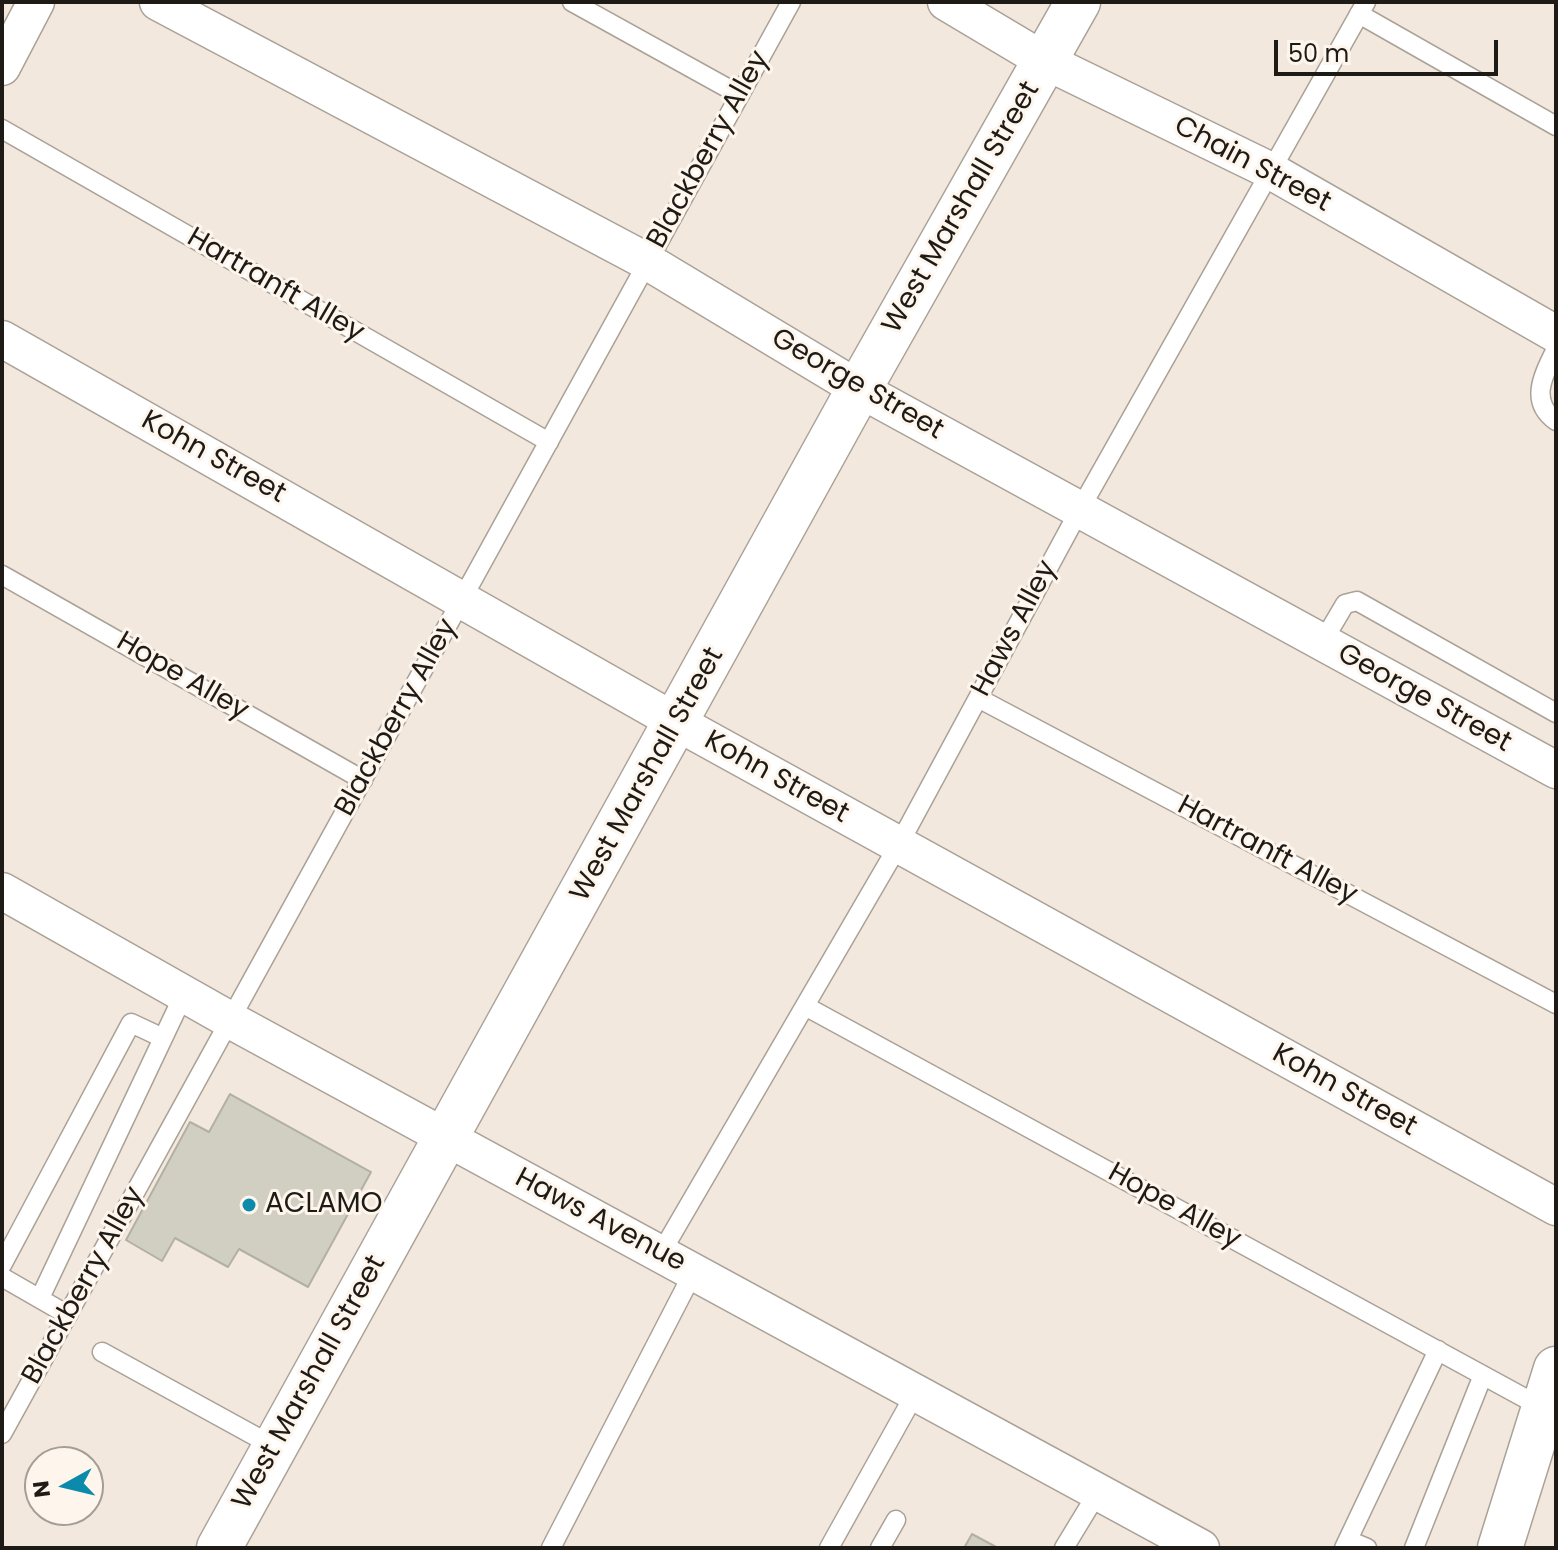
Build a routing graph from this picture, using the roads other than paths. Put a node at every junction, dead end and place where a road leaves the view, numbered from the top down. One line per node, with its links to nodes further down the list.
1 (36, 2): 9 (street)
2 (158, 2): 14 (street, George Street)
3 (572, 2): 10 (lane)
4 (791, 2): 10 (lane, Blackberry Alley)
5 (946, 2): 8 (street, Chain Street)
6 (1078, 2): 8 (street, West Marshall Street)
7 (1363, 8): 11 (lane); 13 (lane, Haws Alley)
8 (1045, 61): 13 (street, Chain Street); 18 (street, West Marshall Street)
9 (2, 67)
10 (740, 95): 14 (lane, Blackberry Alley)
11 (1556, 126)
12 (2, 129): 20 (lane, Hartranft Alley)
13 (1271, 171): 15 (street, Chain Street); 21 (lane, Haws Alley)
14 (648, 262): 18 (street, George Street); 20 (lane, Blackberry Alley)
15 (1556, 334)
16 (2, 339): 23 (street, Kohn Street)
17 (1556, 349): 19 (lane)
18 (859, 389): 21 (street, George Street); 27 (street, West Marshall Street)
19 (1556, 421)
20 (549, 442): 23 (lane, Blackberry Alley)
21 (1079, 511): 24 (street, George Street); 25 (lane, Haws Alley)
22 (2, 575): 29 (lane, Hope Alley)
23 (462, 599): 27 (street, Kohn Street); 29 (lane, Blackberry Alley)
24 (1322, 643): 26 (lane); 28 (street, George Street)
25 (978, 698): 30 (lane, Haws Alley); 33 (lane, Hartranft Alley)
26 (1556, 713)
27 (678, 723): 30 (street, Kohn Street); 37 (street, West Marshall Street)
28 (1556, 770)
29 (363, 780): 35 (lane, Blackberry Alley)
30 (898, 846): 34 (lane, Haws Alley); 38 (street, Kohn Street)
31 (2, 891): 32 (street, Haws Avenue)
32 (184, 994): 35 (street, Haws Avenue); 36 (lane)
33 (1556, 1004)
34 (805, 1006): 39 (lane, Haws Alley); 45 (lane, Hope Alley)
35 (230, 1020): 37 (street, Haws Avenue); 44 (lane, Blackberry Alley)
36 (163, 1038): 40 (lane); 43 (lane)
37 (446, 1138): 39 (street, Haws Avenue); 51 (street, West Marshall Street)
38 (1556, 1207)
39 (661, 1253): 41 (street, Haws Avenue)
40 (2, 1265)
41 (694, 1271): 49 (street, Haws Avenue); 56 (lane)
42 (2, 1277): 43 (lane)
43 (40, 1298): 44 (lane)
44 (68, 1315): 50 (lane, Blackberry Alley)
45 (1438, 1350): 47 (lane, Hope Alley); 54 (lane)
46 (102, 1352): 51 (lane)
47 (1483, 1375): 48 (lane, Hope Alley); 62 (lane)
48 (1550, 1388): 63 (street)
49 (916, 1392): 52 (street, Haws Avenue); 57 (lane)
50 (2, 1434)
51 (275, 1447): 55 (street, West Marshall Street)
52 (1098, 1492): 59 (lane); 60 (street, Haws Avenue)
53 (896, 1520): 58 (lane)
54 (1346, 1544): 61 (lane)
55 (219, 1548)
56 (551, 1548)
57 (829, 1548)
58 (880, 1548)
59 (1064, 1548)
60 (1201, 1548)
61 (1367, 1548)
62 (1414, 1548)
63 (1500, 1548)

